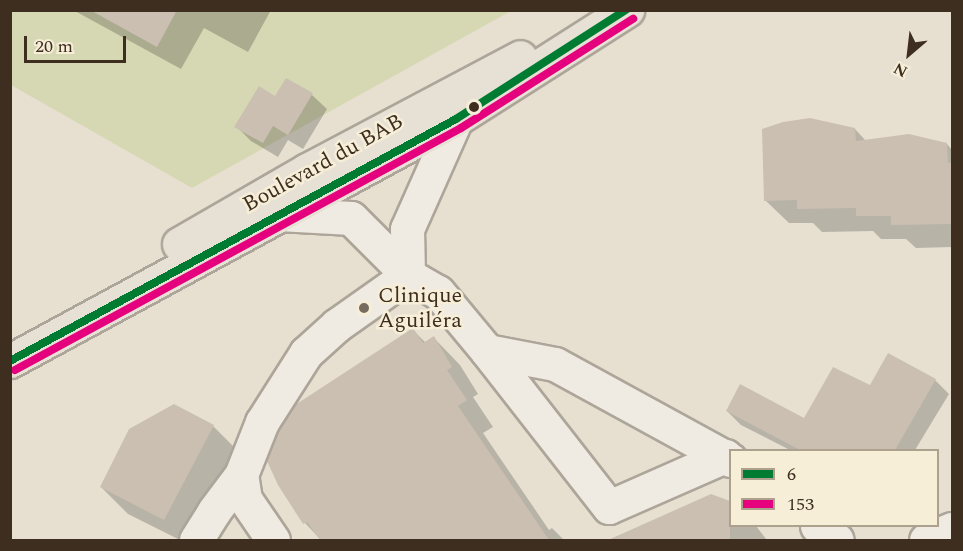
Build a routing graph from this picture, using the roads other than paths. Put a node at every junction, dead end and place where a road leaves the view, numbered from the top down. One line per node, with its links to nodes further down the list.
1 (625, 10): 2 (main road, Boulevard du BAB); 5 (main road, Boulevard du BAB)
2 (456, 119): 3 (main road, Boulevard du BAB); 4 (street)
3 (279, 214): 4 (street); 5 (main road, Boulevard du BAB)
4 (408, 275): 6 (street); 9 (street)
5 (40, 345): 7 (main road, Boulevard du BAB)
6 (487, 351): 8 (street); 8 (street)
7 (10, 361)
8 (728, 458)
9 (241, 476): 12 (street); 13 (street)
10 (820, 527): 14 (street)
11 (952, 529): 15 (street)
12 (196, 540)
13 (273, 540)
14 (837, 540)
15 (926, 540)

